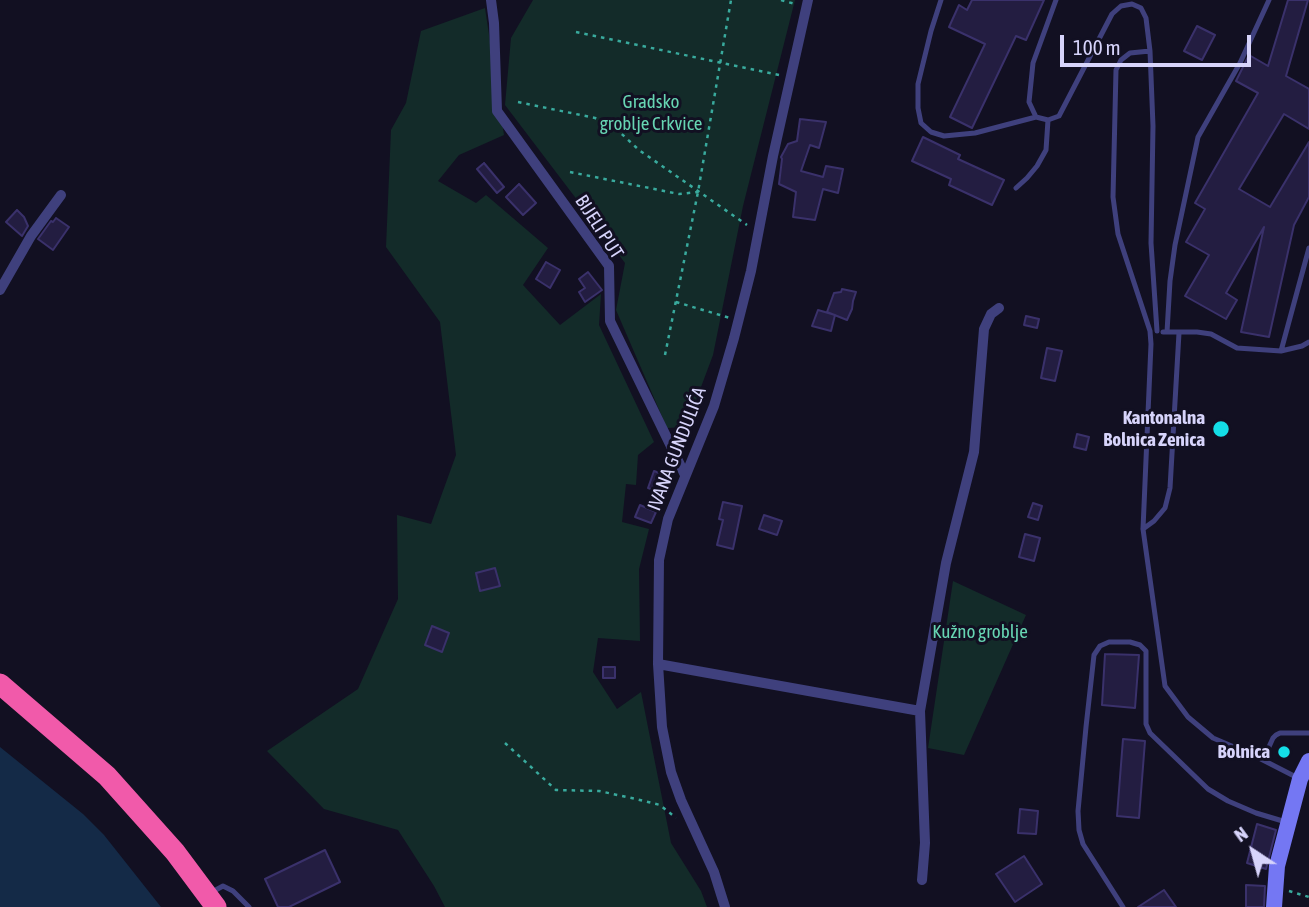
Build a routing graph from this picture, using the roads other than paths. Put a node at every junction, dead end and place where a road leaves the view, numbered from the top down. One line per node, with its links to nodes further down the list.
1 (491, 0): 22 (street, BIJELI PUT)
2 (941, 0): 9 (lane)
3 (1056, 0): 9 (lane)
4 (1143, 0): 7 (lane)
5 (1269, 0): 18 (lane)
6 (807, 3): 22 (street, IVANA GUNDULIĆA)
7 (1141, 8): 8 (lane); 10 (lane)
8 (1150, 51): 16 (lane); 17 (lane)
9 (1036, 117): 10 (lane)
10 (1048, 120): 11 (lane)
11 (1016, 188)
12 (61, 195): 14 (street)
13 (1309, 248): 21 (lane)
14 (0, 290)
15 (999, 308): 26 (street)
16 (1150, 331): 17 (lane); 23 (lane)
17 (1157, 331): 18 (lane)
18 (1167, 332): 19 (lane)
19 (1179, 333): 21 (lane); 23 (lane)
20 (1309, 342): 21 (lane)
21 (1281, 351)
22 (685, 475): 24 (street, IVANA GUNDULIĆA)
23 (1143, 530): 28 (lane)
24 (659, 664): 26 (street); 35 (street, IVANA GUNDULIĆA)
25 (0, 684): 33 (highway)
26 (920, 711): 32 (street)
27 (1309, 733): 28 (lane)
28 (1263, 760): 30 (lane)
29 (1309, 761): 30 (main road)
30 (1300, 779): 31 (main road)
31 (1289, 823): 36 (lane); 37 (main road)
32 (922, 880)
33 (212, 901): 34 (lane)
34 (250, 907)
35 (725, 907)
36 (1123, 907)
37 (1274, 907)

